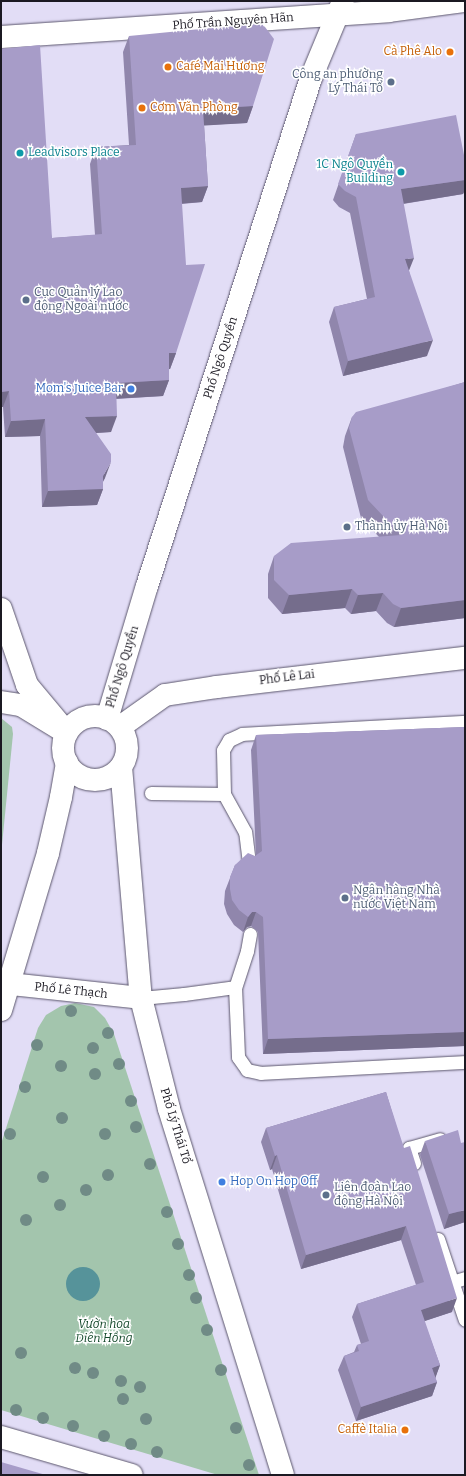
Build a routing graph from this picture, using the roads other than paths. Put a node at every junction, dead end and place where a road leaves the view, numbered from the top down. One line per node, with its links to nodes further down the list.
1 (465, 1): 2 (street, Phố Trần Nguyên Hãn)
2 (340, 8): 3 (street, Phố Trần Nguyên Hãn); 8 (street, Phố Ngô Quyền)
3 (1, 37)
4 (1, 609): 9 (street)
5 (465, 658): 8 (street, Phố Lê Lai)
6 (1, 702): 9 (street)
7 (465, 722): 13 (lane)
8 (114, 723): 9 (street); 11 (street)
9 (67, 733): 10 (street)
10 (67, 763): 11 (street); 16 (street)
11 (121, 767): 18 (street, Phố Lý Thái Tổ)
12 (151, 793): 13 (lane)
13 (224, 794): 14 (lane)
14 (249, 863)
15 (250, 934): 17 (lane)
16 (5, 983): 18 (street, Phố Lê Thạch); 19 (street)
17 (235, 987): 18 (lane); 20 (lane)
18 (141, 998): 29 (street, Phố Lý Thái Tổ)
19 (1, 1010)
20 (465, 1062)
21 (446, 1138): 22 (lane)
22 (418, 1178)
23 (435, 1230): 25 (lane)
24 (465, 1278): 25 (lane)
25 (452, 1282): 26 (lane)
26 (465, 1320)
27 (1, 1437): 28 (street)
28 (132, 1475)
29 (283, 1475)

